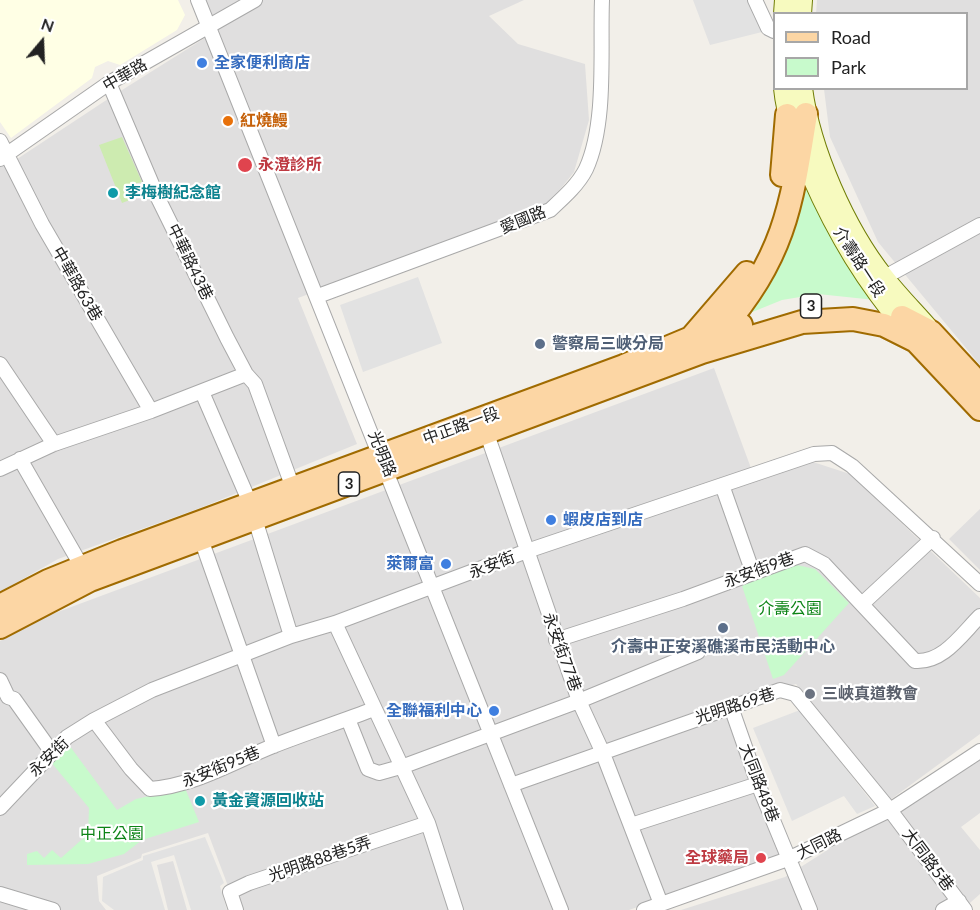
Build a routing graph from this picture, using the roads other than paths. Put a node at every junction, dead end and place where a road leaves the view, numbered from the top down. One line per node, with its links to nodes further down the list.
1 (198, 0): 5 (street, 光明路)
2 (255, 0): 5 (street, 中華路)
3 (602, 0): 15 (street, 愛國路)
4 (754, 0): 6 (street)
5 (211, 26): 7 (street, 中華路); 15 (street, 光明路)
6 (773, 30)
7 (109, 83): 12 (street, 中華路); 21 (street, 中華路43巷)
8 (785, 90): 10 (main road, 介壽路一段)
9 (802, 90): 10 (main road, 介壽路一段)
10 (796, 114): 11 (main road); 14 (main road, 介壽路一段); 19 (main road)
11 (800, 150): 16 (main road, 介壽路一段); 17 (main road)
12 (2, 151): 26 (street, 中華路63巷)
13 (980, 225): 14 (street)
14 (883, 278): 18 (main road, 介壽路一段)
15 (318, 296): 31 (street, 光明路)
16 (893, 313): 17 (main road, 中正路一段 / 3); 18 (main road, 中正路一段 / 3)
17 (721, 330): 19 (main road, 中正路一段 / 3)
18 (923, 336): 19 (main road, 中正路一段 / 3); 23 (main road, 介壽路一段 / 3); 25 (main road, 介壽路一段 / 3)
19 (697, 345): 27 (main road, 中正路一段 / 3)
20 (0, 364): 22 (street)
21 (246, 374): 24 (street); 34 (street, 中華路43巷)
22 (5, 380): 29 (street)
23 (980, 386)
24 (202, 392): 26 (street); 35 (street)
25 (980, 409)
26 (151, 411): 29 (street)
27 (527, 411): 28 (main road, 中正路一段 / 3); 31 (main road, 中正路一段 / 3)
28 (487, 434): 31 (main road, 中正路一段 / 3); 38 (street, 永安街77巷)
29 (54, 444): 30 (street)
30 (20, 459): 32 (street); 39 (street)
31 (385, 462): 34 (main road, 中正路一段 / 3); 35 (main road, 中正路一段 / 3); 42 (street, 光明路)
32 (0, 469)
33 (722, 485): 36 (street, 永安街); 38 (street, 永安街); 40 (street)
34 (293, 488): 35 (main road, 中正路一段 / 3)
35 (253, 511): 37 (main road, 中正路一段 / 3); 39 (main road, 中正路一段 / 3); 48 (street)
36 (933, 538): 41 (street, 永安街); 43 (street)
37 (201, 539): 47 (main road, 中正路一段 / 3); 51 (street)
38 (527, 551): 42 (street, 永安街); 49 (street, 永安街77巷)
39 (82, 567): 44 (main road, 中正路一段 / 3)
40 (753, 573): 43 (street, 永安街9巷); 49 (street, 永安街9巷)
41 (980, 584)
42 (433, 587): 46 (street, 永安街); 58 (street, 光明路)
43 (862, 604): 45 (street, 永安街9巷)
44 (0, 606)
45 (980, 616)
46 (335, 622): 48 (street, 永安街); 55 (street)
47 (0, 627)
48 (291, 636): 51 (street, 永安街)
49 (556, 640): 53 (street, 永安街77巷)
50 (698, 652): 53 (street)
51 (241, 657): 57 (street, 永安街); 59 (street)
52 (0, 680): 60 (street)
53 (579, 701): 58 (street); 61 (street, 永安街77巷)
54 (731, 707): 61 (street, 光明路69巷); 64 (street, 大同路48巷); 67 (street, 光明路69巷)
55 (374, 709): 56 (street, 永安街95巷); 63 (street)
56 (348, 719): 59 (street, 永安街95巷); 63 (street)
57 (94, 720): 59 (street, 永安街95巷); 60 (street, 永安街)
58 (490, 733): 63 (street); 65 (street, 光明路)
59 (274, 746)
60 (51, 751): 66 (street, 永安街)
61 (602, 751): 65 (street, 光明路69巷); 69 (street)
62 (980, 751): 67 (street, 大同路)
63 (404, 766): 68 (street)
64 (758, 784): 69 (street); 70 (street, 大同路48巷)
65 (511, 785): 77 (street, 光明路)
66 (0, 808)
67 (890, 810): 70 (street, 大同路); 73 (street, 大同路5巷)
68 (428, 823): 75 (street, 光明路88巷5弄); 76 (street)
69 (631, 825): 72 (street)
70 (788, 859): 72 (street, 大同路); 79 (street, 大同路48巷)
71 (0, 894): 74 (street)
72 (662, 904): 78 (street, 大同路)
73 (962, 906): 80 (street)
74 (53, 910)
75 (236, 910)
76 (456, 910)
77 (561, 910)
78 (644, 910)
79 (810, 910)
80 (943, 910)

